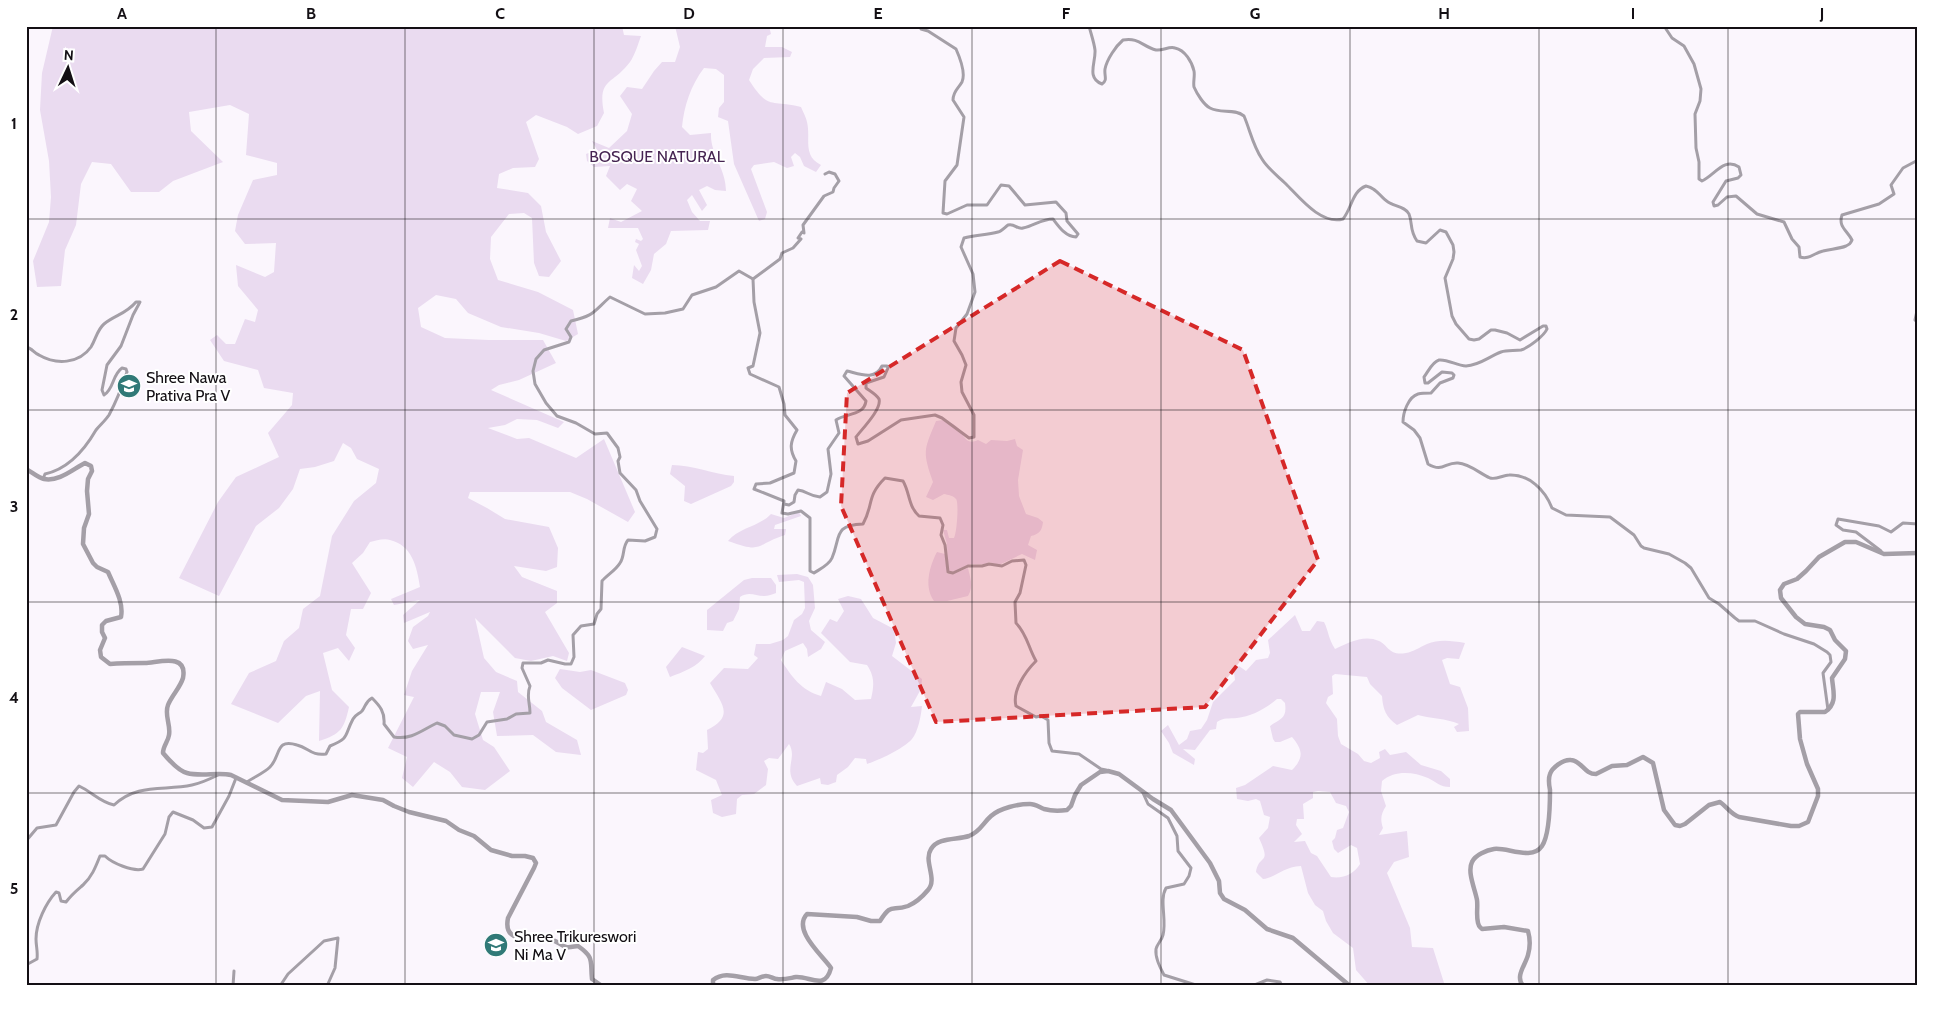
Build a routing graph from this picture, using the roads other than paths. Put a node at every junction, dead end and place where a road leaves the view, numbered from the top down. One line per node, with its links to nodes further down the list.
1 (920, 26): 12 (street)
2 (1089, 26): 16 (street)
3 (1666, 26): 4 (street)
4 (1918, 160)
5 (825, 174): 6 (street)
6 (753, 279): 12 (street); 20 (street)
7 (1918, 306): 8 (street)
8 (1918, 323)
9 (26, 347): 11 (street)
10 (26, 469): 11 (street)
11 (44, 479): 18 (street)
12 (784, 504): 17 (street)
13 (1918, 524): 15 (street)
14 (1918, 553): 15 (street)
15 (1884, 554): 16 (street)
16 (1828, 710): 34 (street)
17 (1108, 771): 21 (street); 29 (street)
18 (223, 773): 19 (street); 22 (street)
19 (236, 778): 20 (street); 23 (street)
20 (245, 783): 28 (street)
21 (1142, 790): 30 (street); 33 (street)
22 (26, 841)
23 (26, 964)
24 (234, 971): 25 (street)
25 (234, 986)
26 (280, 986): 27 (street)
27 (327, 986)
28 (602, 986)
29 (713, 986)
30 (1199, 986)
31 (1252, 986): 32 (street)
32 (1282, 986)
33 (1350, 986)
34 (1523, 986)

